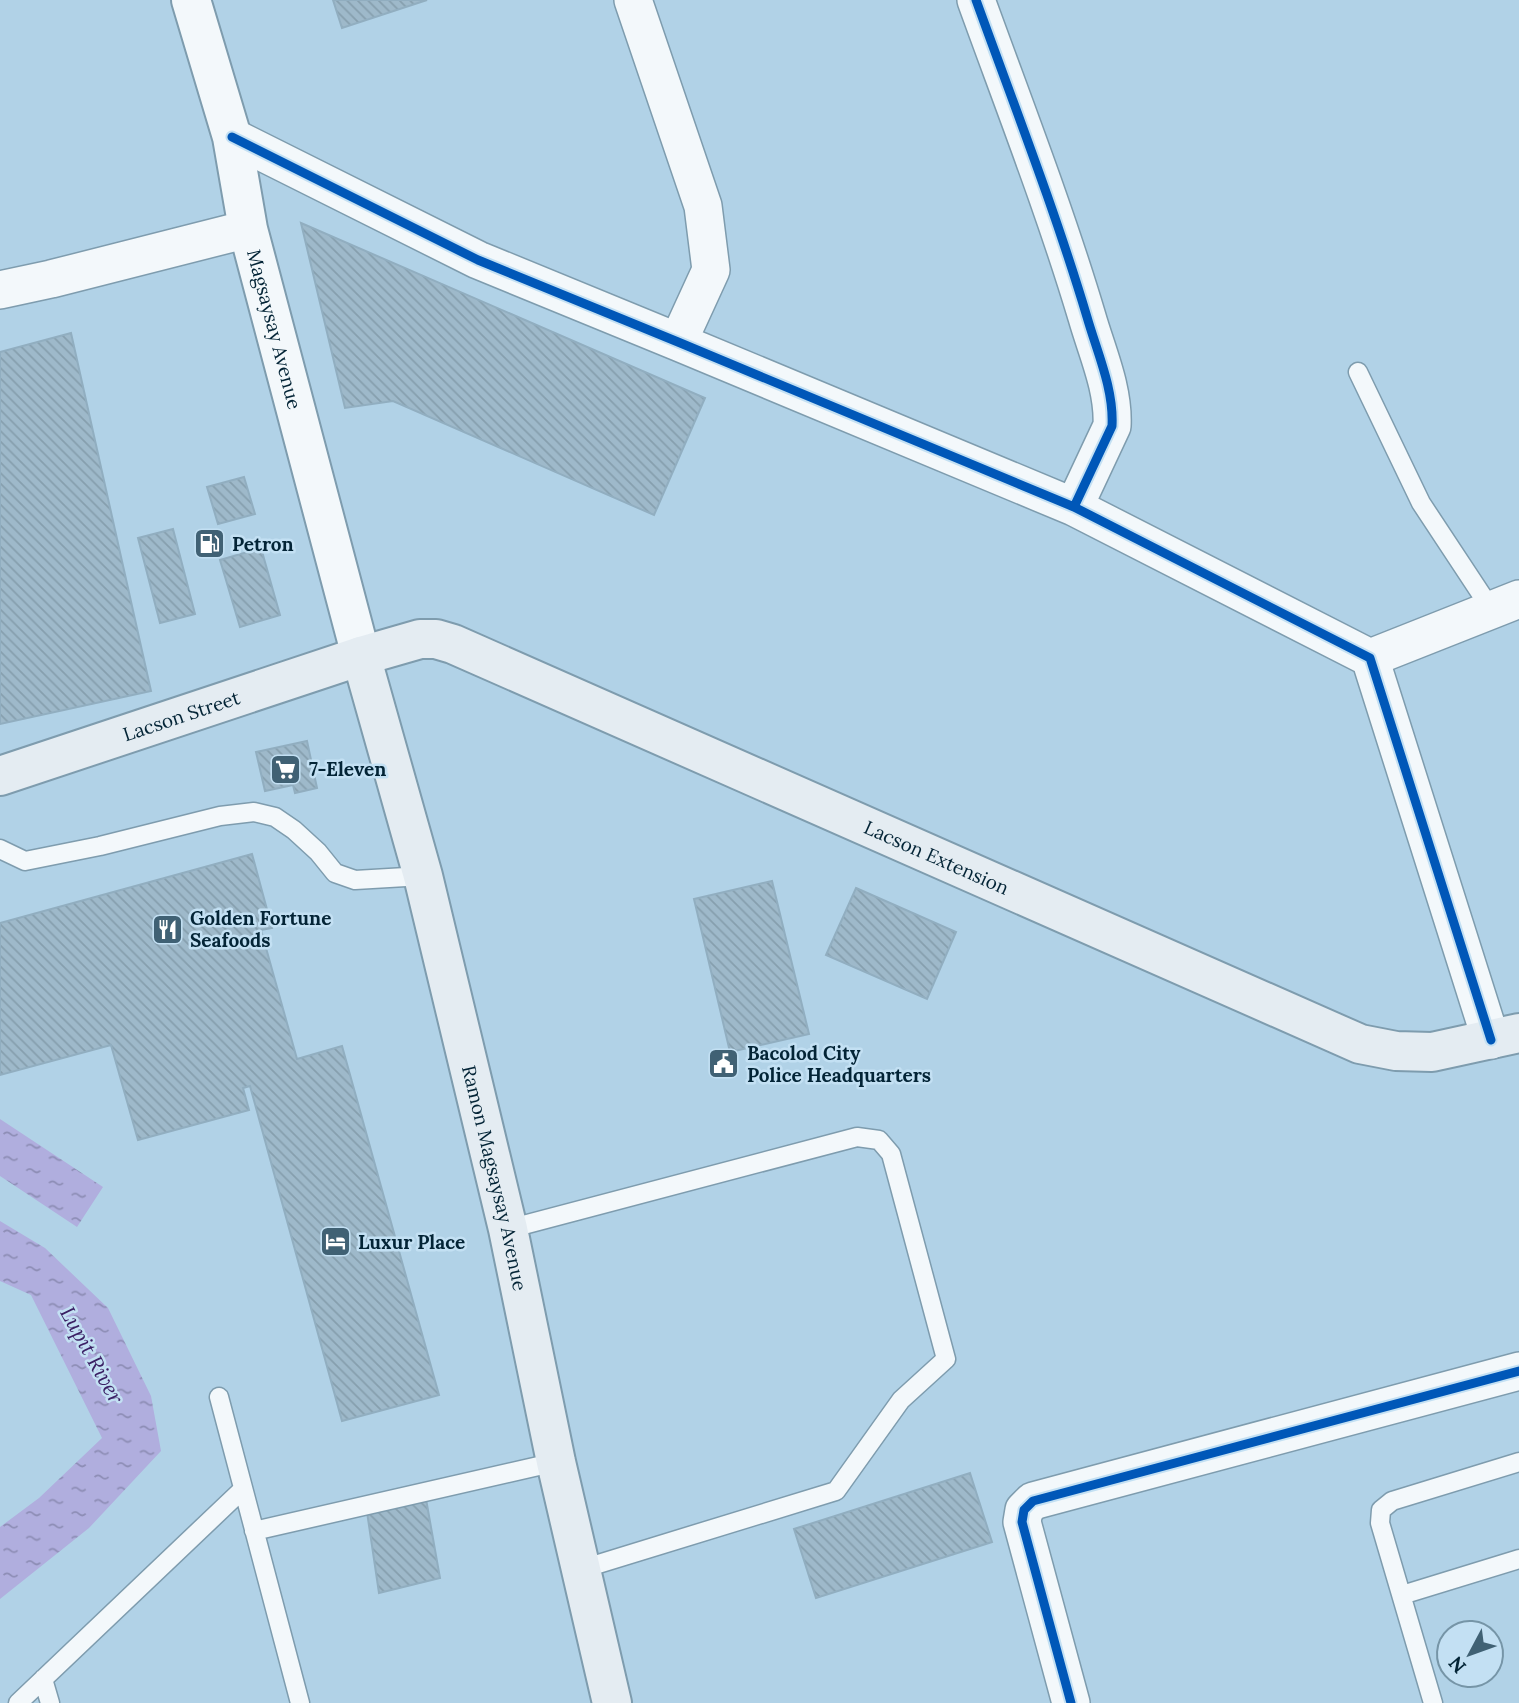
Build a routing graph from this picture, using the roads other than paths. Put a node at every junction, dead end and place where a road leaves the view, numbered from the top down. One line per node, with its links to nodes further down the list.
1 (191, 0): 4 (street, Magsaysay Avenue)
2 (634, 0): 7 (street)
3 (976, 0): 9 (street)
4 (232, 137): 5 (street, Magsaysay Avenue); 7 (street)
5 (248, 229): 6 (street); 11 (street, Magsaysay Avenue)
6 (0, 290)
7 (678, 342): 9 (street)
8 (1358, 372): 10 (lane)
9 (1074, 507): 12 (street)
10 (1505, 604): 12 (street)
11 (360, 656): 13 (main road, Lacson Street); 15 (main road, Ramon Magsaysay Avenue); 16 (main road, Lacson Extension)
12 (1370, 658): 16 (street)
13 (0, 776)
14 (0, 849): 15 (lane)
15 (423, 876): 17 (main road, Ramon Magsaysay Avenue)
16 (1505, 1037)
17 (508, 1229): 20 (main road, Ramon Magsaysay Avenue); 25 (lane)
18 (1519, 1371): 32 (street)
19 (219, 1397): 22 (lane)
20 (556, 1462): 23 (lane); 25 (main road, Ramon Magsaysay Avenue)
21 (1519, 1462): 26 (lane)
22 (243, 1489): 23 (lane); 27 (lane)
23 (254, 1531): 30 (lane)
24 (1519, 1559): 26 (lane)
25 (582, 1569): 31 (main road, Ramon Magsaysay Avenue)
26 (1402, 1595): 33 (lane)
27 (43, 1679): 28 (lane); 29 (lane)
28 (18, 1703)
29 (50, 1703)
30 (300, 1703)
31 (612, 1703)
32 (1071, 1703)
33 (1433, 1703)

